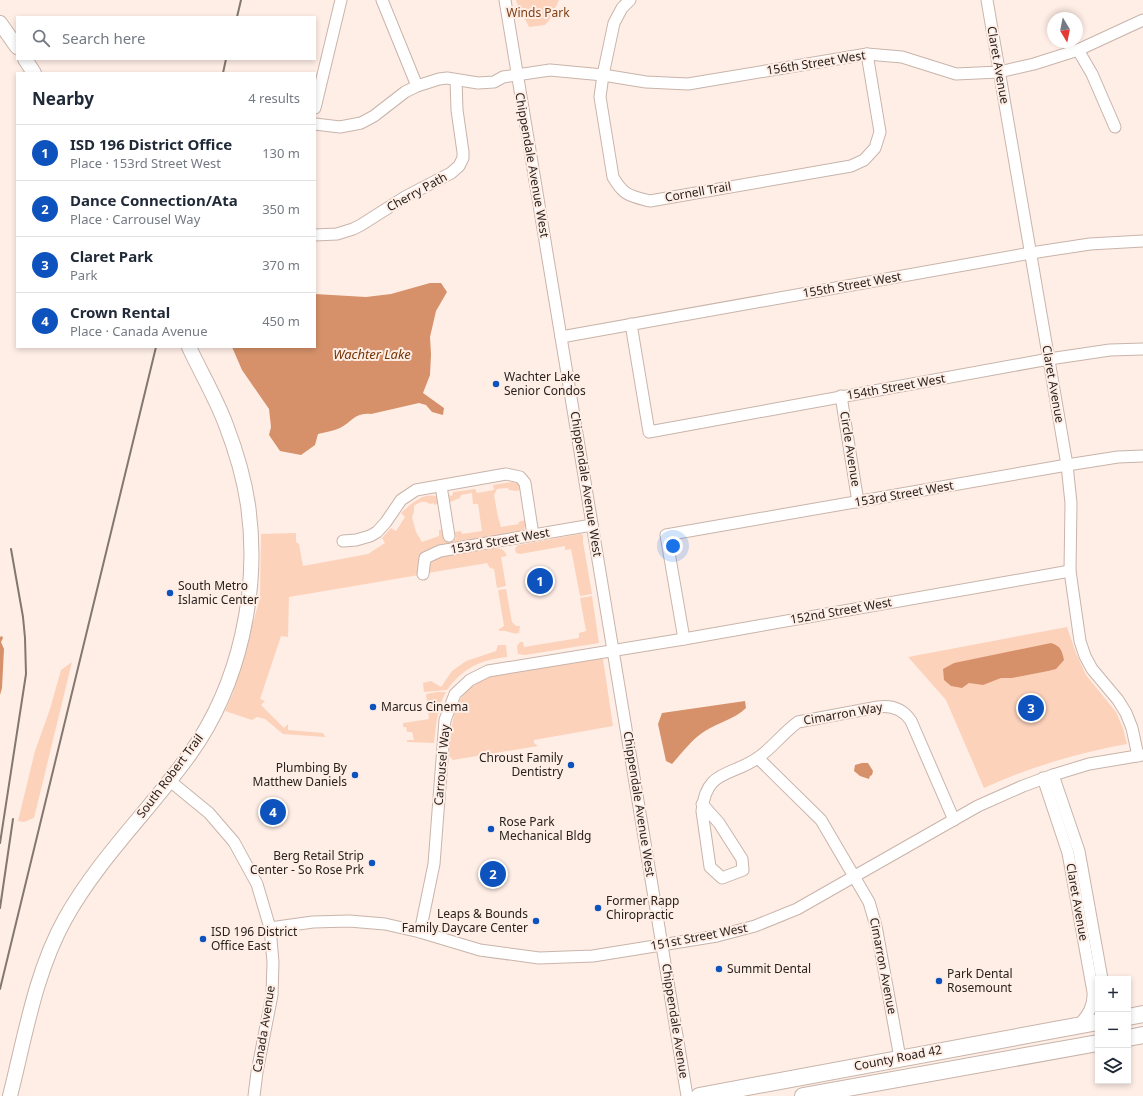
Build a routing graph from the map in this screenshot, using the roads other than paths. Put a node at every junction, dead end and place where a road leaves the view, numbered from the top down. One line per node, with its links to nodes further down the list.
1 (341, 0): 18 (street)
2 (382, 0): 17 (street)
3 (505, 0): 14 (street, Chippendale Avenue West)
4 (630, 0): 15 (street, Cornell Trail)
5 (987, 0): 13 (street, Claret Avenue)
6 (1143, 20): 9 (street, 156th Street West)
7 (0, 23): 8 (main road)
8 (16, 47)
9 (1078, 50): 13 (street, 156th Street West); 20 (street)
10 (867, 54): 13 (street, 156th Street West); 15 (street, 156th Street West); 15 (street, Cornell Trail)
11 (26, 60): 12 (main road)
12 (33, 72)
13 (999, 72): 23 (street, Claret Avenue)
14 (517, 75): 15 (street, 156th Street West); 16 (street, 156th Street West); 25 (street, Chippendale Avenue West)
15 (602, 75)
16 (456, 80): 17 (street, 156th Street West); 21 (street, Cherry Path)
17 (417, 86): 19 (street, 156th Street West)
18 (316, 104)
19 (316, 124)
20 (1115, 127)
21 (316, 235)
22 (1143, 241): 23 (street, 155th Street West)
23 (1031, 253): 24 (street, 155th Street West); 28 (street, Claret Avenue)
24 (632, 324): 25 (street, 155th Street West); 29 (street, 154th Street West)
25 (561, 337): 34 (street, Chippendale Avenue West)
26 (189, 348): 45 (main road, South Robert Trail)
27 (1143, 349): 28 (street, 154th Street West)
28 (1049, 359): 29 (street, 154th Street West); 31 (street, Claret Avenue)
29 (841, 396): 33 (street, Circle Avenue)
30 (1143, 456): 31 (street, 153rd Street West)
31 (1067, 465): 33 (street, 153rd Street West); 38 (street, Claret Avenue)
32 (441, 486): 35 (street); 36 (street); 37 (street)
33 (858, 502): 40 (street, 153rd Street West)
34 (592, 526): 35 (street, 153rd Street West); 41 (street, Chippendale Avenue West)
35 (533, 535): 39 (street, 153rd Street West)
36 (449, 536)
37 (343, 541)
38 (1070, 571): 40 (street, 152nd Street West); 42 (street, Claret Avenue)
39 (423, 574)
40 (684, 639): 41 (street, 152nd Street West)
41 (613, 650): 50 (street, Carrousel Way); 51 (street, Chippendale Avenue West)
42 (1140, 756): 44 (street, 151st Street West)
43 (758, 758): 46 (street, Cimarron Way); 47 (street, Cimarron Way); 48 (street)
44 (1048, 776): 47 (street, 151st Street West); 52 (street, Claret Avenue); 56 (street, Claret Avenue)
45 (170, 781): 49 (street, Canada Avenue); 63 (main road, South Robert Trail)
46 (702, 804): 46 (street)
47 (954, 820): 48 (street, 151st Street West)
48 (855, 877): 51 (street, 151st Street West); 61 (street, Cimarron Avenue)
49 (270, 928): 50 (street, 151st Street West); 64 (street, Canada Avenue)
50 (420, 932): 51 (street, 151st Street West)
51 (662, 945): 65 (street, Chippendale Avenue)
52 (1101, 976)
53 (1143, 1014): 54 (highway)
54 (1131, 1016)
55 (1095, 1022): 56 (highway, County Road 42)
56 (1079, 1025): 61 (highway, County Road 42)
57 (1143, 1035): 59 (highway)
58 (1095, 1036): 62 (highway)
59 (1131, 1037)
60 (1095, 1044): 62 (highway, County Road 42)
61 (900, 1058): 66 (highway, County Road 42)
62 (984, 1063): 67 (highway, County Road 42)
63 (10, 1096)
64 (254, 1096)
65 (688, 1096)
66 (699, 1096)
67 (803, 1096)

